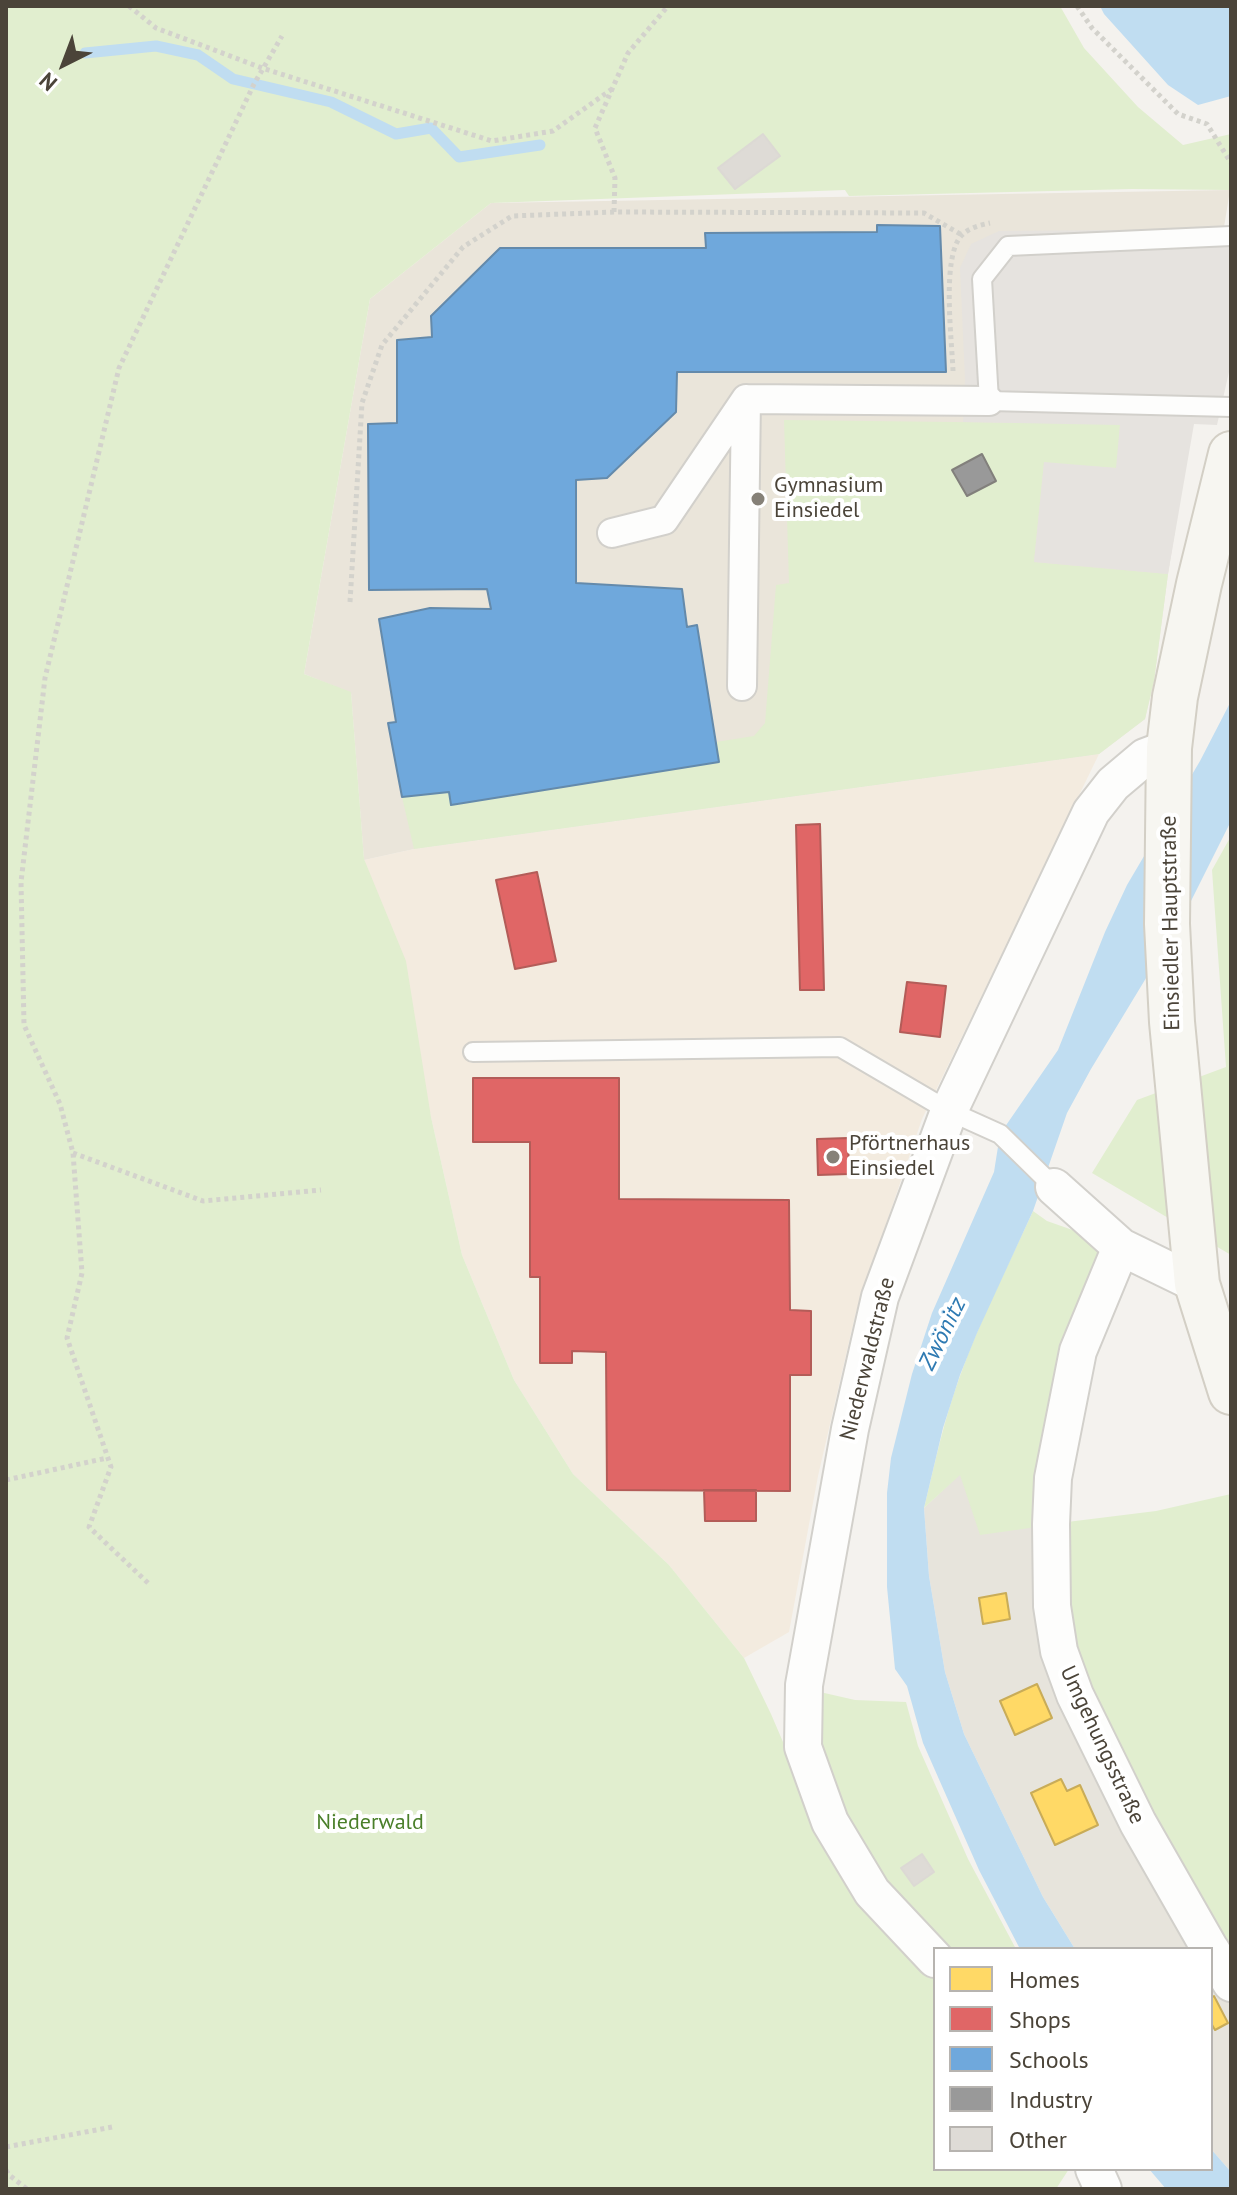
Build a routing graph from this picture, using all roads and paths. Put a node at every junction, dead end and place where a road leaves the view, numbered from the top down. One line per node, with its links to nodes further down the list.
1 (129, 6): 5 (path)
2 (668, 6): 6 (path)
3 (1077, 6): 7 (path)
4 (282, 36): 5 (path)
5 (262, 68): 6 (path); 21 (path)
6 (612, 89): 8 (path)
7 (1231, 163)
8 (614, 212): 9 (path); 16 (path)
9 (962, 235)
10 (1231, 236): 12 (lane)
11 (746, 399): 12 (street); 15 (street); 17 (street)
12 (989, 401): 13 (lane)
13 (1231, 407)
14 (1231, 454): 18 (main road, Einsiedler Hauptstraße)
15 (612, 533)
16 (350, 602)
17 (742, 686)
18 (1169, 748): 20 (street, Niederwaldstraße); 25 (main road, Einsiedler Hauptstraße)
19 (473, 1052): 20 (lane)
20 (949, 1111): 22 (lane); 32 (street, Niederwaldstraße)
21 (73, 1153): 23 (path); 27 (path)
22 (1054, 1187): 24 (street)
23 (321, 1190)
24 (1121, 1247): 25 (street); 30 (street, Umgehungsstraße)
25 (1197, 1284): 26 (main road, Einsiedler Hauptstraße)
26 (1231, 1392)
27 (107, 1458): 28 (path); 29 (path)
28 (6, 1480)
29 (148, 1583)
30 (1209, 1947)
31 (1213, 1953): 33 (street, Umgehungsstraße)
32 (933, 1957)
33 (1231, 1983)
34 (112, 2127): 35 (path)
35 (6, 2147)
36 (6, 2170): 37 (path)
37 (27, 2189)

